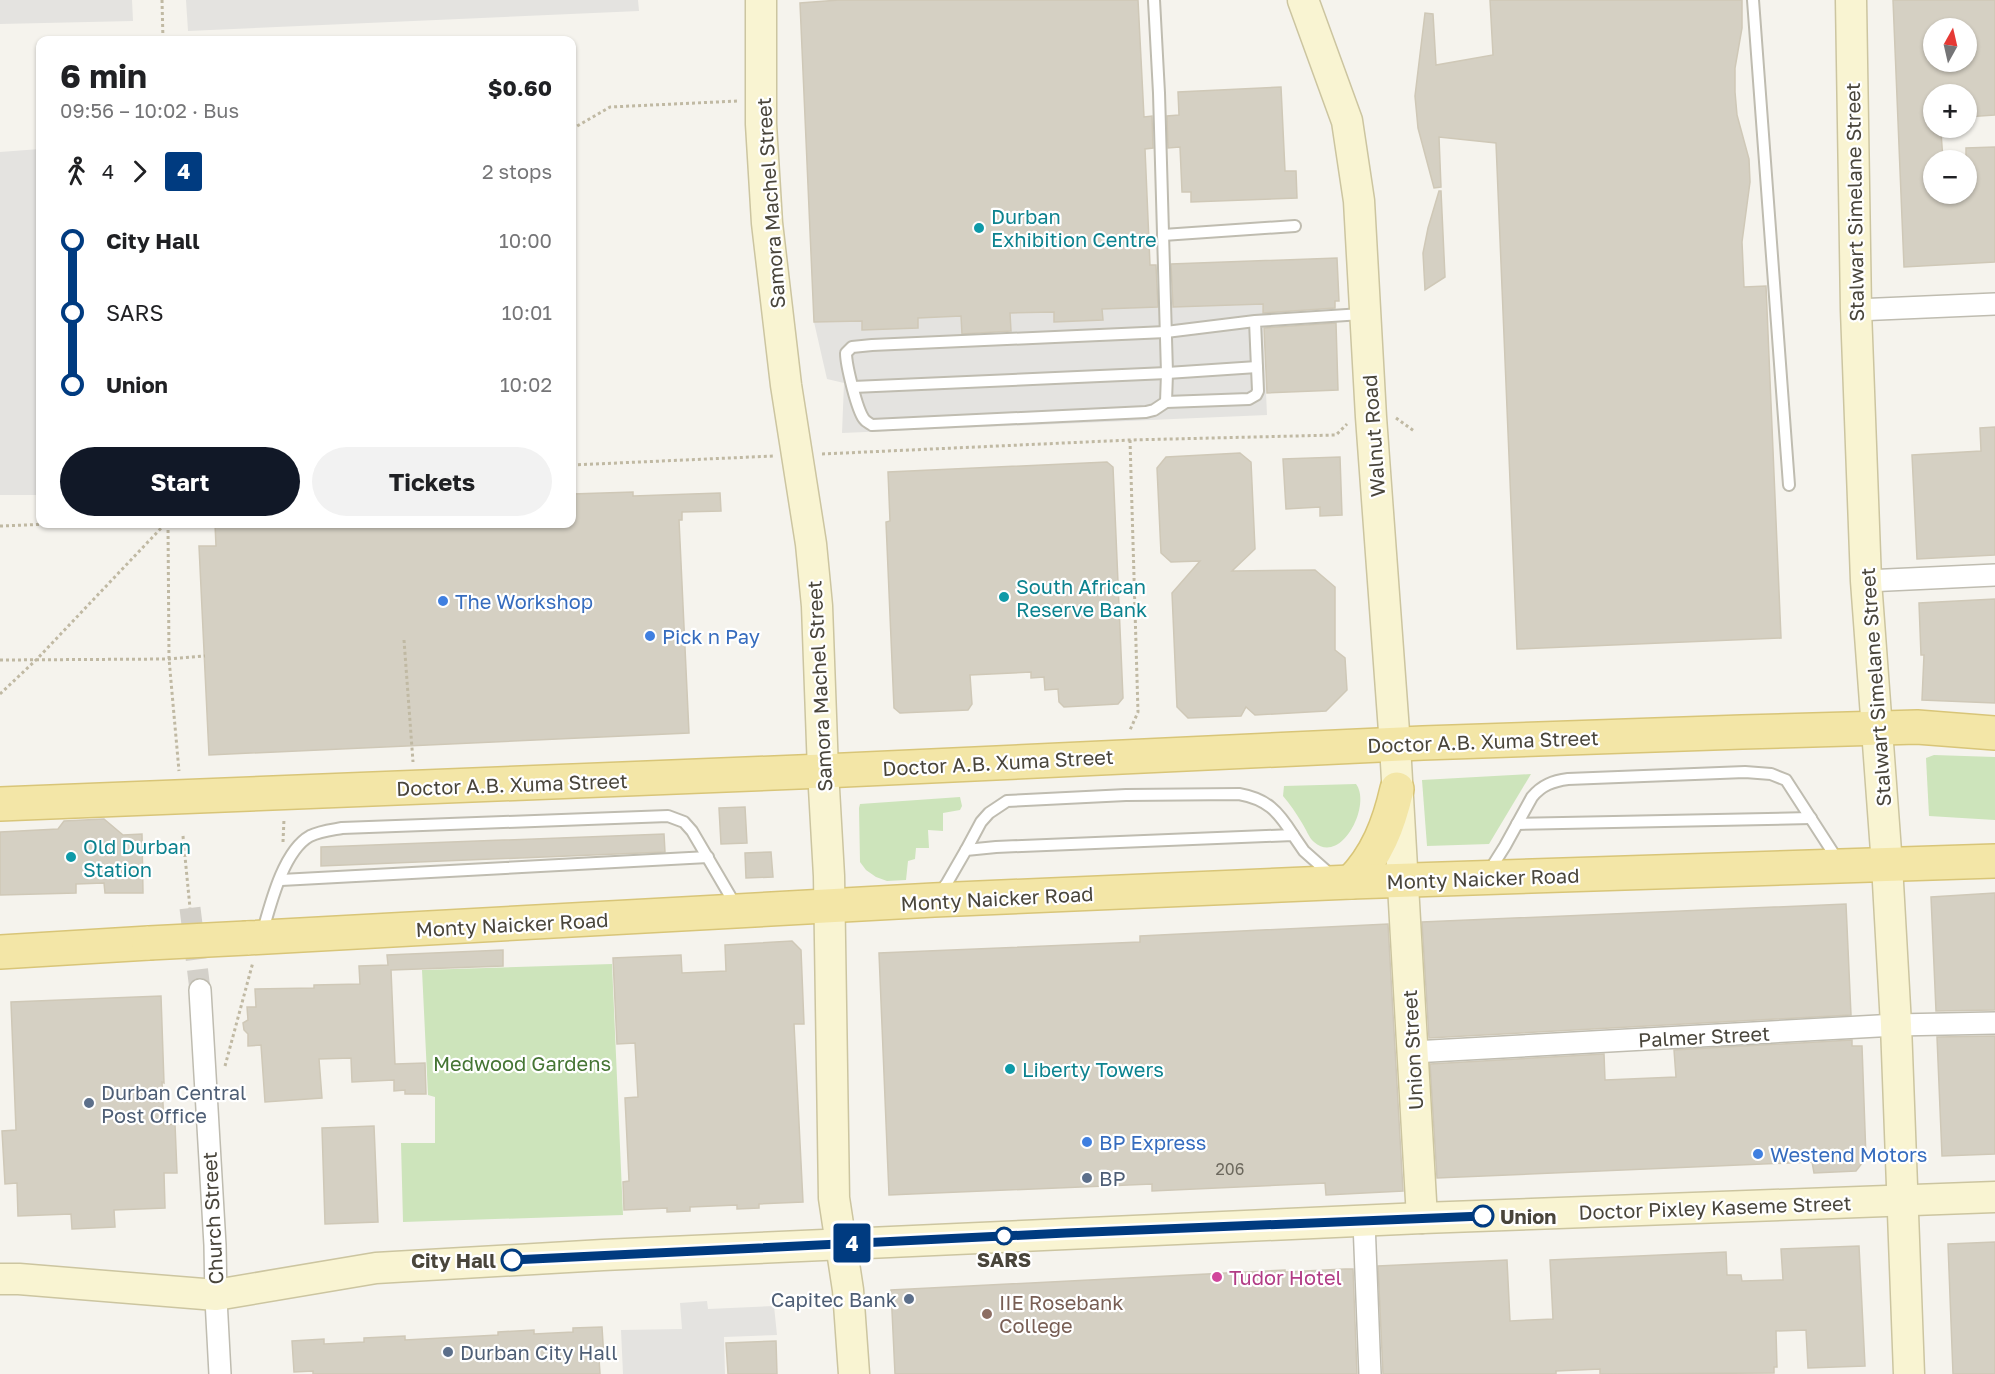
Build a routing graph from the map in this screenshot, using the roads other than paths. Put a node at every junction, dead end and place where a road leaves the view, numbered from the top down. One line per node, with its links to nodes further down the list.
1 (761, 0): 23 (main road, Samora Machel Street)
2 (1154, 0): 7 (lane)
3 (1303, 0): 10 (main road, Walnut Road)
4 (1753, 0): 17 (lane)
5 (1851, 0): 9 (main road, Stalwart Simelane Street)
6 (1295, 226): 7 (lane)
7 (1163, 235): 12 (lane)
8 (1995, 304): 9 (street)
9 (1856, 310): 19 (main road, Stalwart Simelane Street)
10 (1366, 314): 11 (lane); 22 (main road, Walnut Road)
11 (1255, 321): 12 (lane); 13 (lane)
12 (1166, 333): 14 (lane); 15 (lane)
13 (1257, 367): 14 (lane); 16 (lane)
14 (1167, 373): 15 (lane); 16 (lane)
15 (853, 387): 16 (lane)
16 (1166, 402)
17 (1789, 485)
18 (1995, 575): 19 (street)
19 (1866, 581): 20 (main road, Stalwart Simelane Street)
20 (1878, 729): 21 (main road, Doctor A.B. Xuma Street); 22 (main road, Doctor A.B. Xuma Street); 32 (main road, Stalwart Simelane Street)
21 (1995, 733)
22 (1395, 745): 23 (main road, Doctor A.B. Xuma Street); 24 (main road, Walnut Road)
23 (823, 771): 25 (main road, Doctor A.B. Xuma Street); 39 (main road, Samora Machel Street)
24 (1397, 789): 36 (main road, Walnut Road); 37 (main road)
25 (0, 804)
26 (1811, 818): 27 (lane); 27 (lane); 33 (lane)
27 (1517, 824): 34 (lane)
28 (1293, 835): 29 (lane); 29 (lane); 37 (lane)
29 (966, 850): 38 (lane)
30 (708, 857): 35 (lane); 35 (lane); 40 (lane)
31 (1995, 861): 32 (main road, Monty Naicker Road)
32 (1887, 865): 33 (main road, Monty Naicker Road); 45 (main road, Stalwart Simelane Street)
33 (1842, 866): 34 (main road, Monty Naicker Road)
34 (1484, 878): 36 (main road, Monty Naicker Road)
35 (281, 880): 41 (lane)
36 (1402, 881): 37 (main road, Monty Naicker Road); 46 (main road, Union Street)
37 (1346, 882): 38 (main road, Monty Naicker Road)
38 (934, 900): 39 (main road, Monty Naicker Road)
39 (829, 907): 40 (main road, Monty Naicker Road); 51 (main road, Samora Machel Street)
40 (740, 912): 41 (main road, Monty Naicker Road)
41 (254, 938): 42 (main road, Monty Naicker Road, bridge)
42 (0, 952)
43 (200, 990): 53 (street, Church Street)
44 (1995, 1023): 45 (street, Palmer Street)
45 (1896, 1025): 46 (street, Palmer Street); 48 (main road, Stalwart Simelane Street)
46 (1413, 1052): 49 (main road, Union Street)
47 (1995, 1197): 48 (main road, Doctor Pixley Kaseme Street)
48 (1903, 1200): 49 (main road, Doctor Pixley Kaseme Street); 57 (main road, Stalwart Simelane Street)
49 (1422, 1218): 50 (main road, Doctor Pixley Kaseme Street)
50 (1364, 1222): 51 (main road, Doctor Pixley Kaseme Street); 56 (street)
51 (841, 1244): 53 (main road, Doctor Pixley Kaseme Street); 55 (main road, Samora Machel Street)
52 (0, 1279): 53 (main road, Doctor Pixley Kaseme Street)
53 (216, 1295): 54 (street, Church Street)
54 (220, 1374)
55 (854, 1374)
56 (1370, 1374)
57 (1909, 1374)

